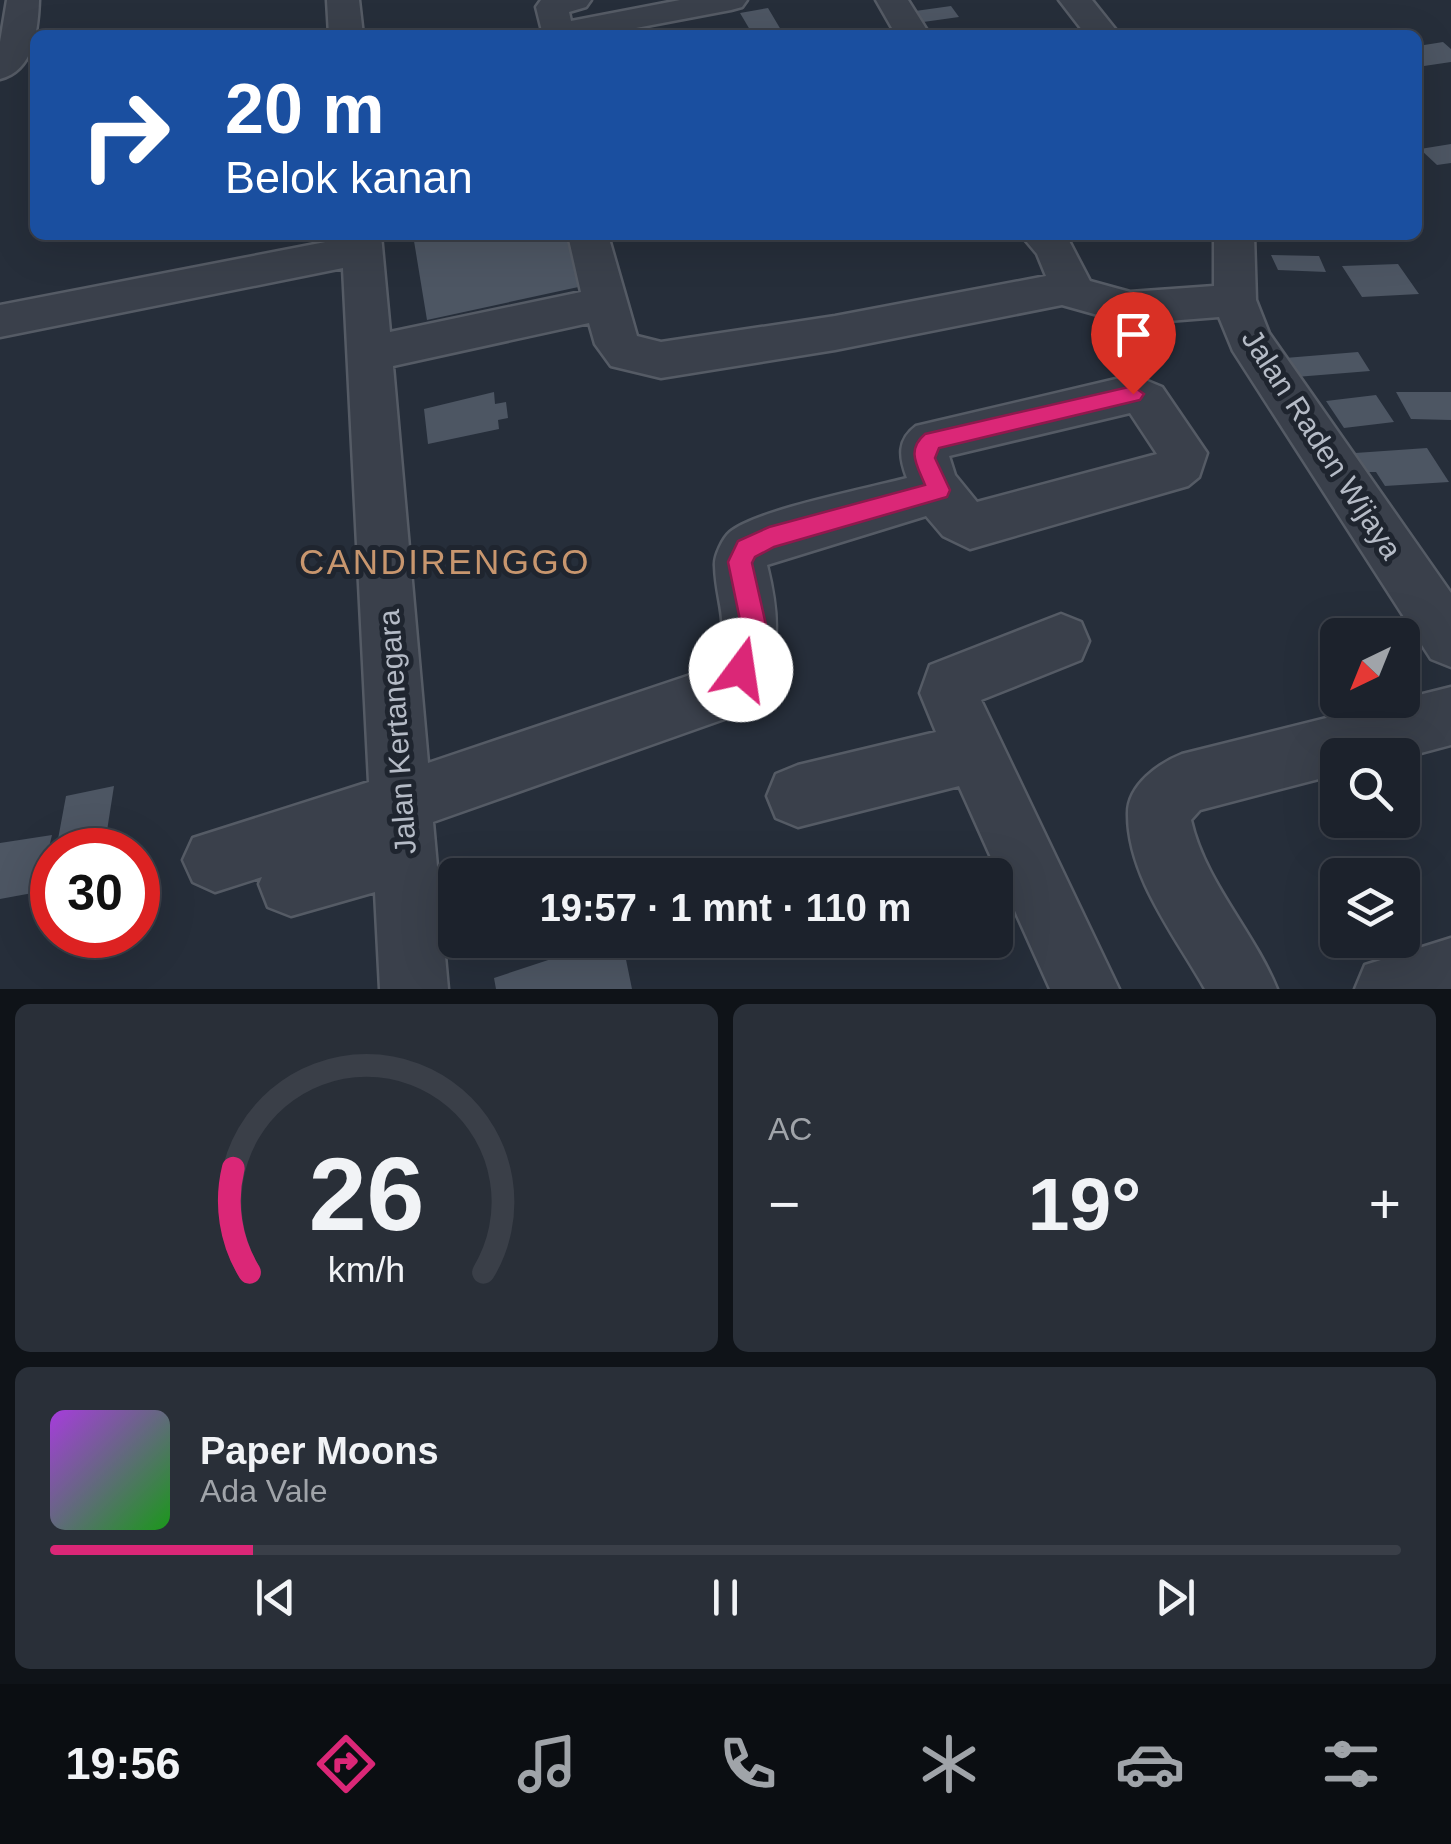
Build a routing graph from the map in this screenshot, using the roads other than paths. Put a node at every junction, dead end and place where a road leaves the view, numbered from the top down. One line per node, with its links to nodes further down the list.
1 (22, 0): 10 (street)
2 (343, 0): 7 (street)
3 (731, 0): 6 (street)
4 (892, 0): 8 (street)
5 (1075, 0): 9 (street)
6 (578, 22)
7 (346, 30)
8 (910, 30)
9 (1099, 30)
10 (0, 69)
11 (589, 240): 17 (street)
12 (1046, 240): 15 (street)
13 (1234, 240): 16 (street, Jalan Raden Wijaya)
14 (361, 242): 18 (street); 19 (street, Jalan Kertanegara)
15 (1073, 291): 16 (street); 17 (street)
16 (1235, 300): 21 (street, Jalan Raden Wijaya)
17 (605, 303): 19 (street)
18 (0, 321)
19 (372, 353): 26 (street, Jalan Kertanegara)
20 (939, 490): 20 (street); 26 (street)
21 (1451, 640)
22 (1061, 642): 24 (street)
23 (1451, 716): 32 (street)
24 (974, 752): 25 (street); 31 (street)
25 (798, 796)
26 (403, 827): 27 (street); 28 (street); 30 (street, Jalan Kertanegara)
27 (215, 860)
28 (292, 884)
29 (1451, 972): 33 (street)
30 (414, 989)
31 (1085, 989)
32 (1242, 989)
33 (1388, 989)

